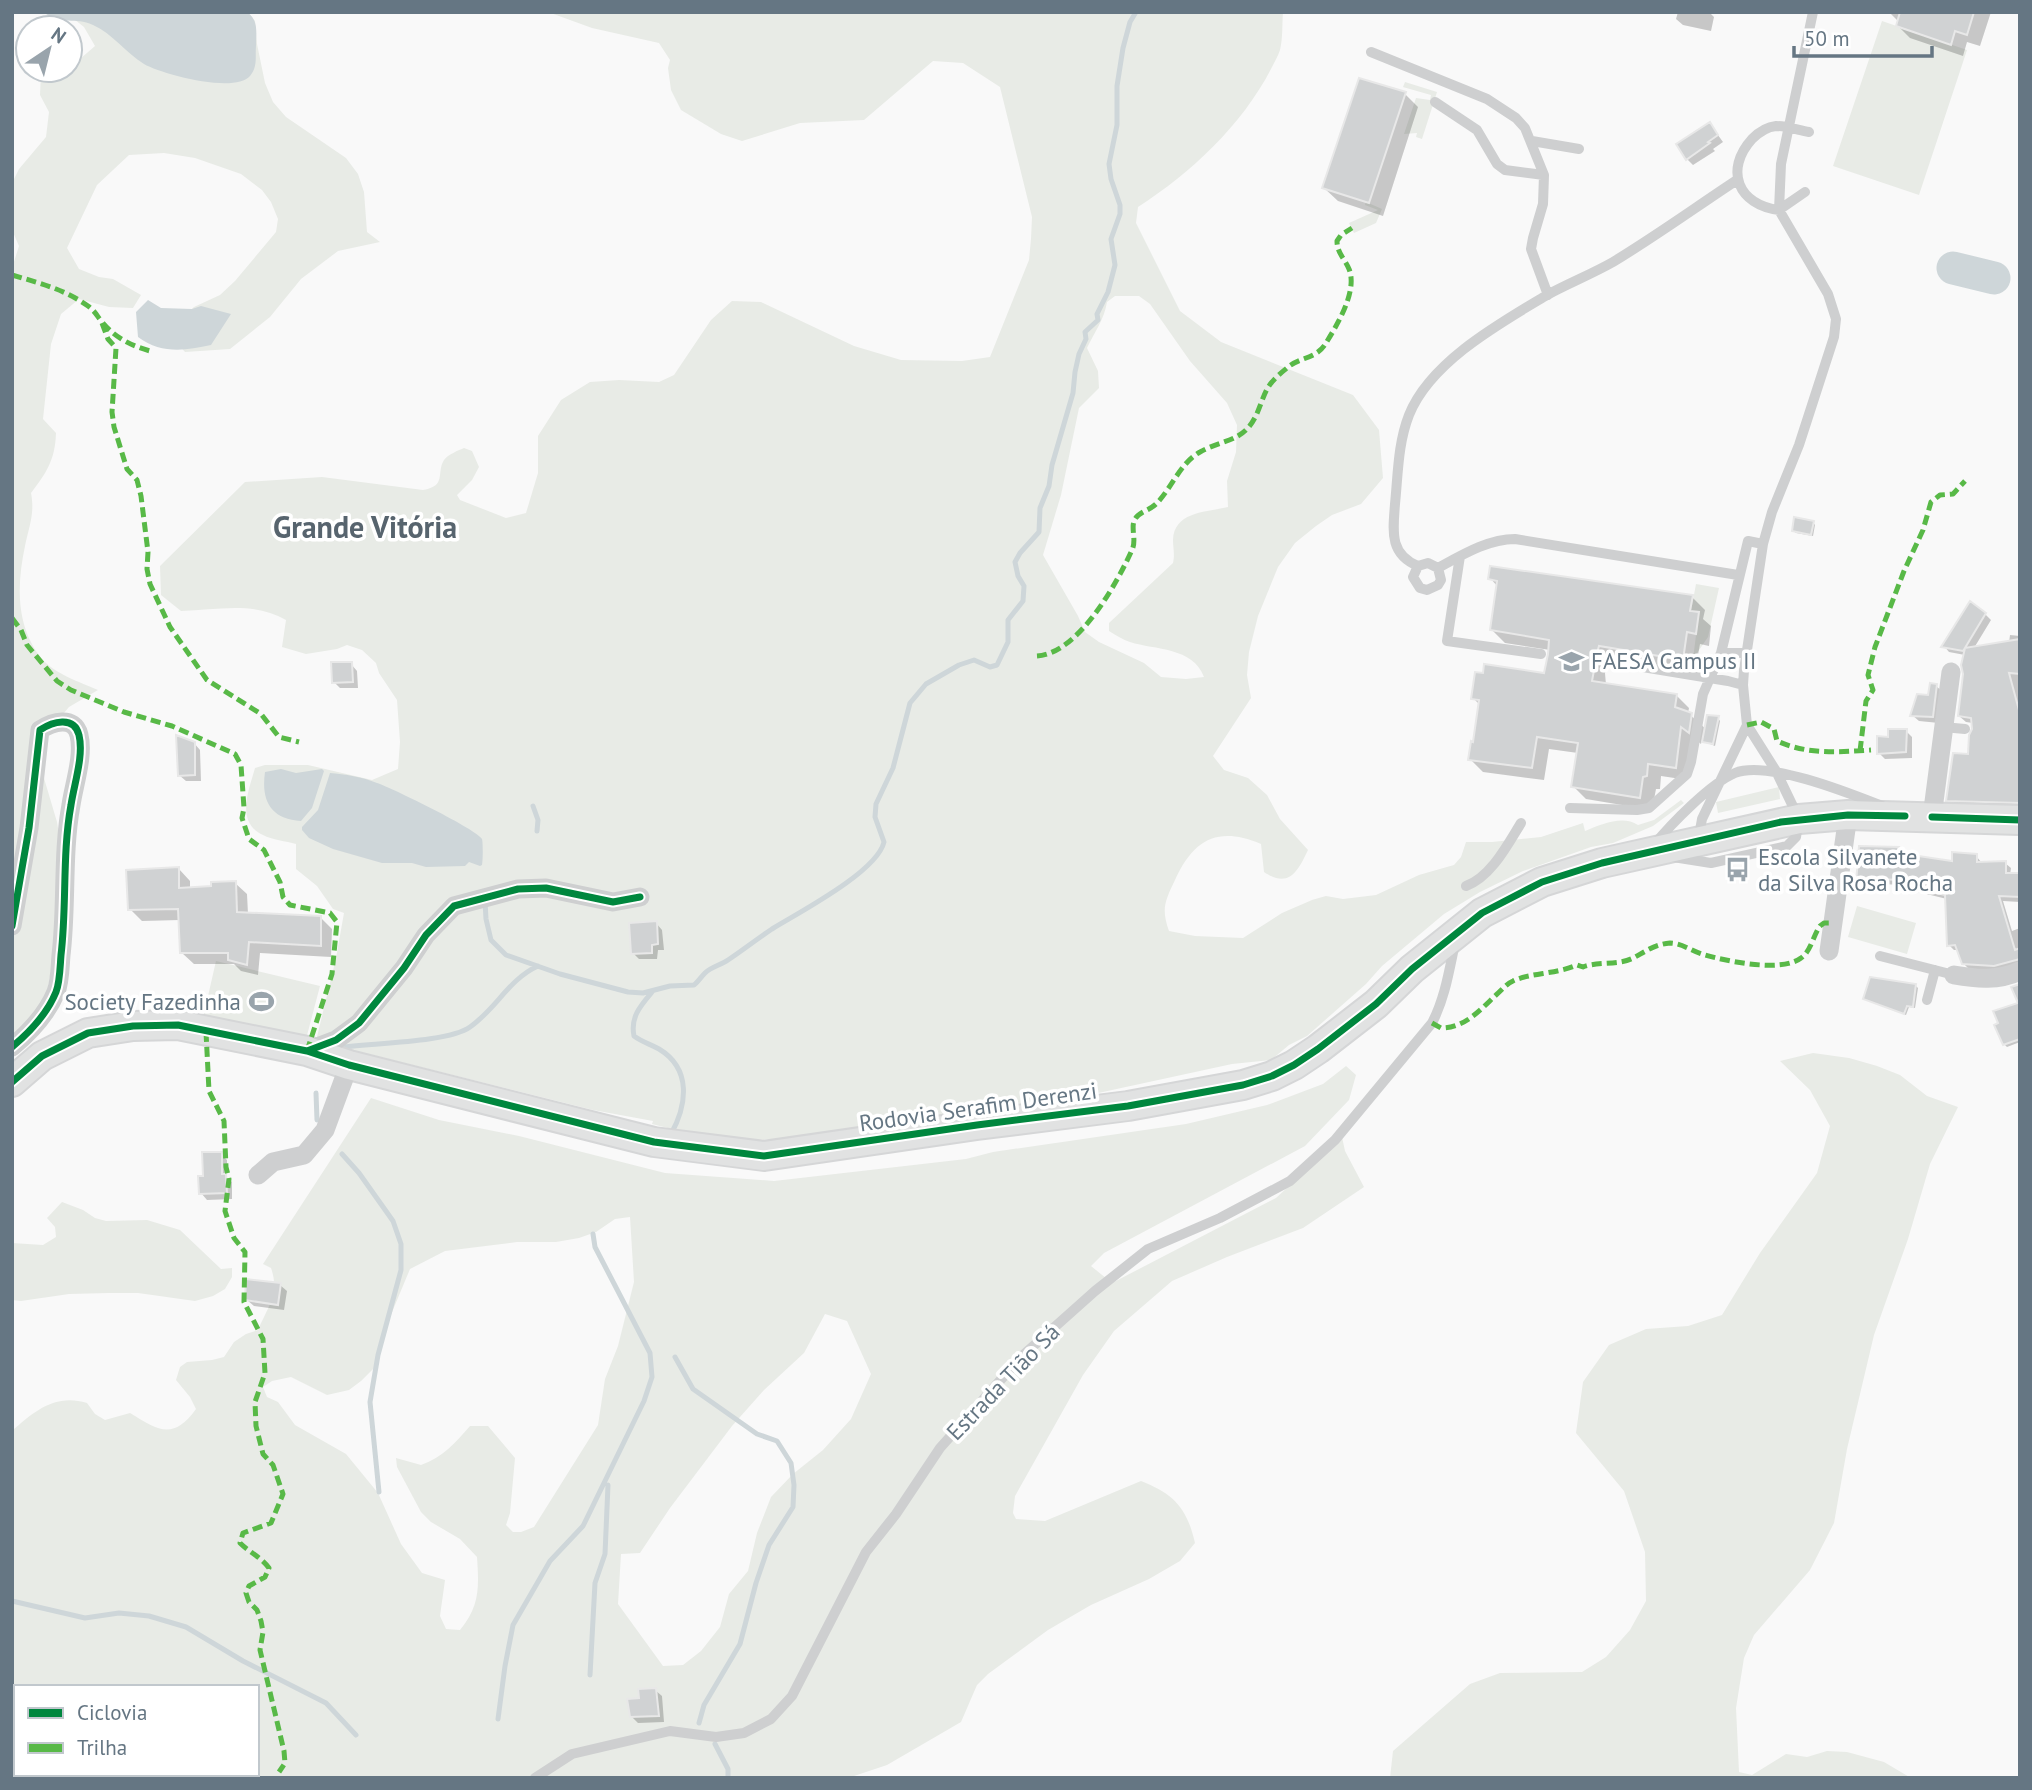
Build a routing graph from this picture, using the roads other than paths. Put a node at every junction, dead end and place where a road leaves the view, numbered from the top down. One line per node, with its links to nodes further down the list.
1 (1813, 12): 4 (lane)
2 (1371, 52): 6 (lane)
3 (1435, 102): 8 (lane)
4 (1788, 127): 5 (lane); 9 (lane); 11 (lane)
5 (1809, 132)
6 (1532, 141): 7 (lane); 8 (lane)
7 (1579, 149)
8 (1544, 175): 12 (lane)
9 (1737, 180): 11 (lane); 12 (lane)
10 (1805, 192): 11 (lane)
11 (1779, 210): 13 (lane)
12 (1548, 295): 15 (lane)
13 (1763, 544): 17 (lane); 19 (lane)
14 (1460, 556): 16 (lane); 17 (lane); 20 (lane)
15 (1418, 566): 16 (lane); 16 (lane)
16 (1438, 568)
17 (1738, 575): 18 (lane)
18 (1721, 653): 19 (lane); 23 (lane)
19 (1746, 653): 24 (lane)
20 (1541, 654)
21 (1600, 660): 23 (lane)
22 (1951, 672): 26 (street)
23 (1709, 678): 24 (lane); 30 (lane)
24 (1743, 685): 25 (lane)
25 (1747, 725): 28 (lane); 29 (lane)
26 (1944, 727): 27 (lane); 32 (street)
27 (1965, 729)
28 (1776, 771): 29 (lane); 32 (lane); 33 (lane)
29 (1718, 784): 36 (lane); 37 (lane)
30 (1570, 808)
31 (1847, 815): 32 (main road, Rodovia Serafim Derenzi); 33 (main road, Rodovia Serafim Derenzi); 42 (street)
32 (1919, 816): 34 (main road, Rodovia Serafim Derenzi)
33 (1799, 819): 36 (main road, Rodovia Serafim Derenzi)
34 (2020, 820)
35 (1521, 822): 38 (lane)
36 (1700, 852): 37 (main road, Rodovia Serafim Derenzi)
37 (1648, 853): 41 (main road, Rodovia Serafim Derenzi)
38 (1466, 886)
39 (640, 897): 48 (street)
40 (12, 926): 47 (street)
41 (1457, 932): 49 (main road, Rodovia Serafim Derenzi); 52 (lane, Estrada Tião Sá)
42 (1829, 951)
43 (1880, 956): 45 (lane)
44 (2020, 971): 45 (street)
45 (1945, 972): 46 (lane)
46 (1927, 1000)
47 (12, 1047)
48 (307, 1051): 49 (main road, Rodovia Serafim Derenzi); 50 (main road, Rodovia Serafim Derenzi)
49 (349, 1065): 51 (street)
50 (12, 1082)
51 (258, 1175)
52 (535, 1778)

